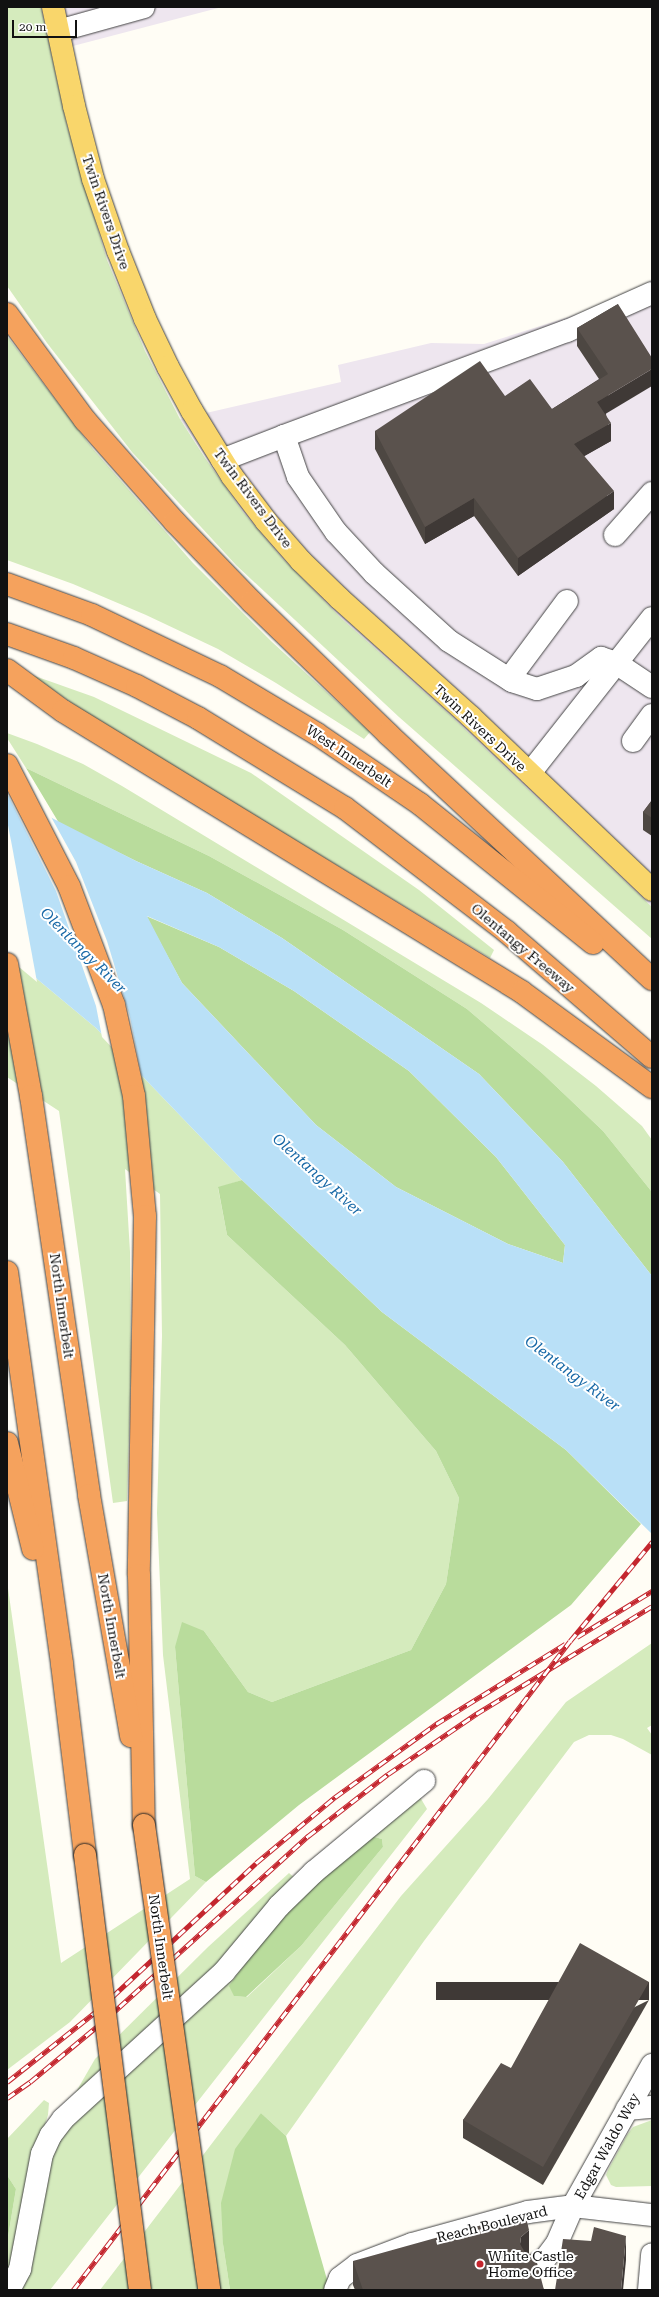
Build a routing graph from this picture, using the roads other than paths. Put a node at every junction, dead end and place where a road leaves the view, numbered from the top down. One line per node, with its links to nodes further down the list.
1 (53, 7): 3 (main road, Twin Rivers Drive)
2 (144, 7): 3 (lane)
3 (58, 31): 7 (main road, Twin Rivers Drive)
4 (652, 294): 6 (lane)
5 (7, 314): 24 (highway)
6 (284, 436): 7 (lane); 16 (lane)
7 (222, 460): 21 (main road, Twin Rivers Drive)
8 (652, 493): 9 (lane)
9 (615, 535)
10 (7, 584): 25 (highway, West Innerbelt)
11 (567, 601): 16 (lane)
12 (652, 618): 14 (lane)
13 (7, 634): 26 (highway, Olentangy Freeway)
14 (616, 663): 16 (lane); 17 (lane); 21 (lane)
15 (7, 670): 27 (highway)
16 (509, 679)
17 (652, 687)
18 (652, 716): 19 (lane)
19 (633, 741)
20 (7, 765): 32 (highway)
21 (530, 773): 22 (main road, Twin Rivers Drive)
22 (652, 890)
23 (7, 964): 32 (highway, North Innerbelt)
24 (652, 979)
25 (652, 992)
26 (652, 1057)
27 (652, 1086)
28 (7, 1272): 30 (highway)
29 (7, 1443): 30 (highway)
30 (62, 1664): 42 (highway, bridge)
31 (424, 1781): 41 (lane)
32 (144, 1825): 43 (highway, North Innerbelt, bridge)
33 (652, 2065): 35 (lane, Edgar Waldo Way)
34 (652, 2107): 35 (lane)
35 (627, 2110): 36 (lane, Edgar Waldo Way)
36 (574, 2206): 37 (lane, Reach Boulevard); 39 (lane, Edgar Waldo Way); 40 (lane, Reach Boulevard)
37 (652, 2215)
38 (652, 2254): 44 (lane)
39 (532, 2267)
40 (338, 2284)
41 (9, 2290)
42 (140, 2290)
43 (209, 2290)
44 (649, 2290)

